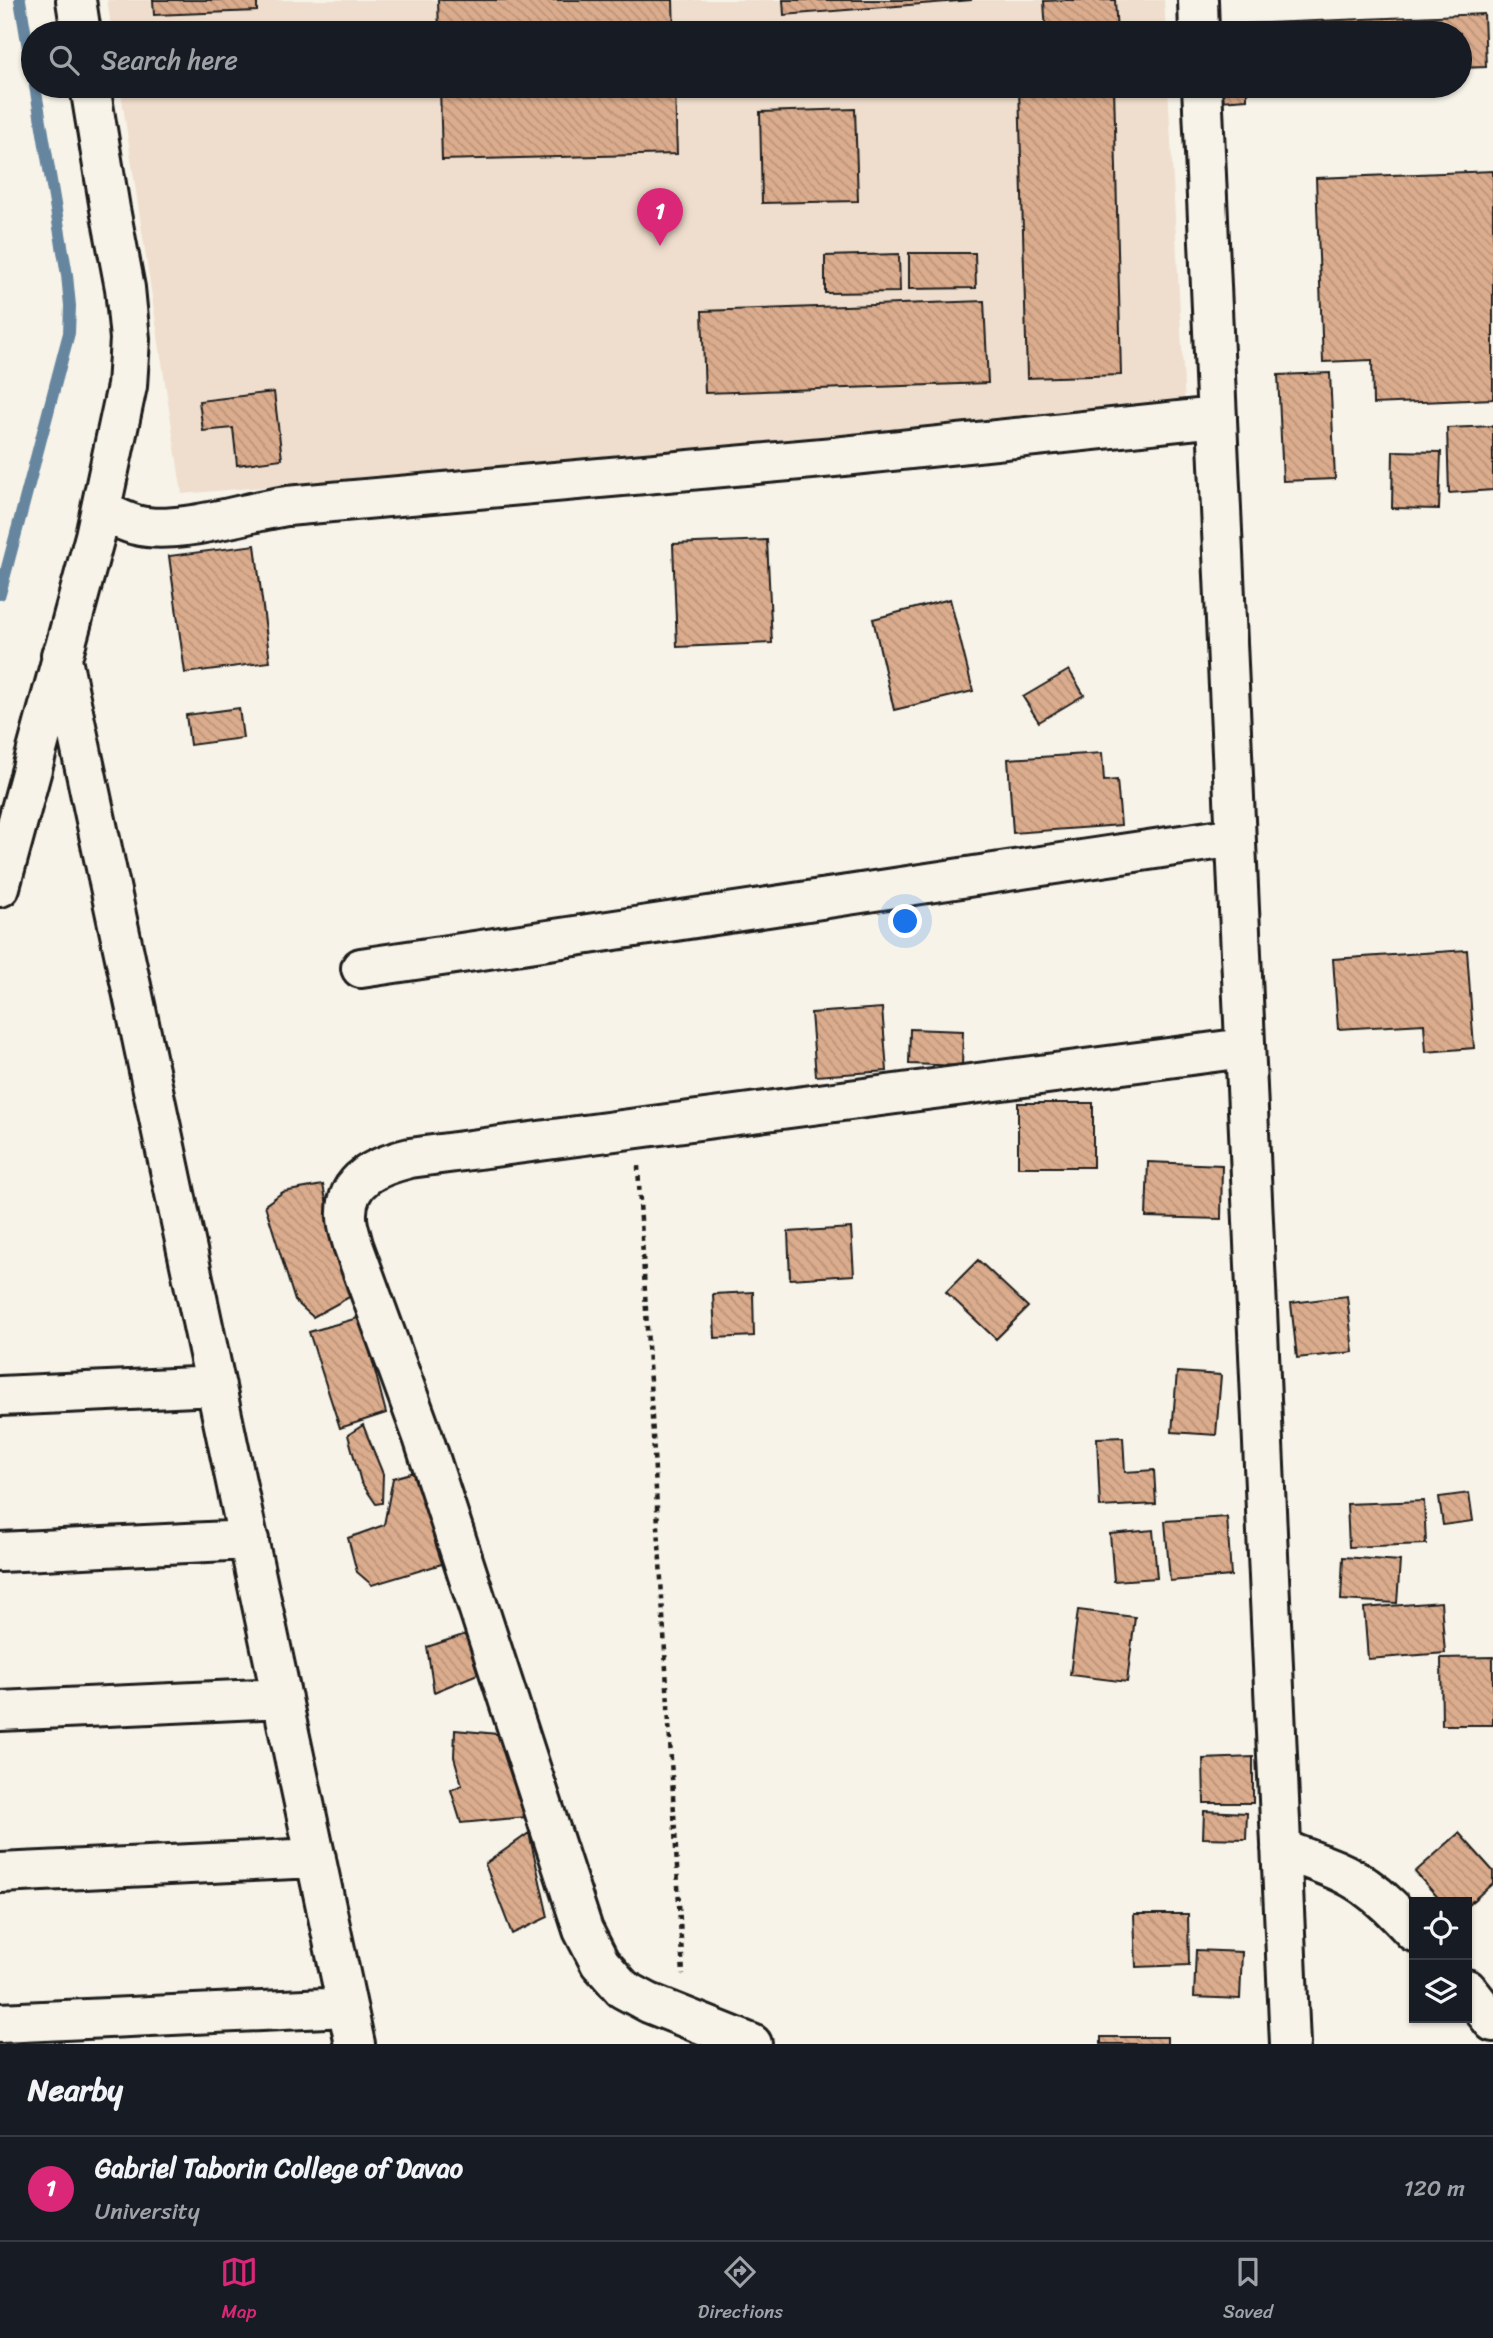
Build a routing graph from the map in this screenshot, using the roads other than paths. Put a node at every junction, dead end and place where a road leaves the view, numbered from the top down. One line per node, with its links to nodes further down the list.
1 (76, 0): 3 (street)
2 (1198, 0): 4 (street)
3 (79, 21)
4 (1199, 21)
5 (92, 98): 8 (street)
6 (1203, 98): 7 (street)
7 (1217, 417): 8 (street); 10 (street)
8 (101, 511): 9 (street)
9 (61, 655): 11 (street); 14 (street)
10 (1235, 837): 12 (street); 13 (street)
11 (0, 887)
12 (360, 968)
13 (1244, 1048): 20 (street); 29 (street)
14 (216, 1386): 15 (street); 16 (street)
15 (0, 1396)
16 (249, 1540): 17 (street); 18 (street)
17 (0, 1552)
18 (282, 1698): 19 (street); 21 (street)
19 (0, 1711)
20 (1281, 1849): 23 (street); 30 (street)
21 (316, 1858): 22 (street); 25 (street)
22 (0, 1873)
23 (1409, 1927)
24 (1472, 1995): 26 (street)
25 (347, 2007): 27 (street); 28 (street)
26 (1493, 2022)
27 (0, 2023)
28 (355, 2044)
29 (752, 2044)
30 (1290, 2044)

